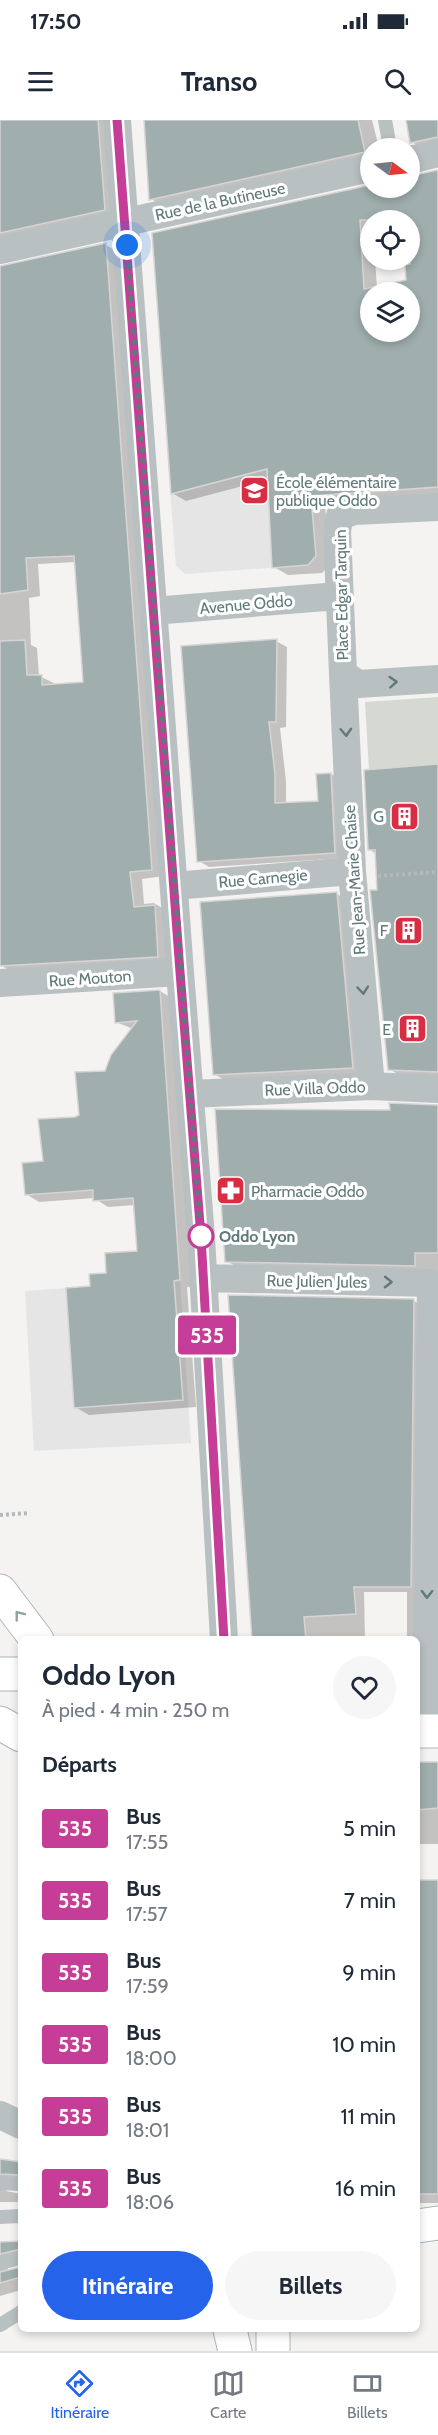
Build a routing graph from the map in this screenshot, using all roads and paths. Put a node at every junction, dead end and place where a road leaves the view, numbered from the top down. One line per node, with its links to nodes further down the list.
1 (117, 120): 7 (street)
2 (385, 120): 3 (lane)
3 (393, 138)
4 (420, 152): 5 (street)
5 (438, 153)
6 (360, 170): 7 (street, Rue de la Butineuse)
7 (125, 222): 8 (street, Rue de la Butineuse); 11 (street)
8 (0, 250)
9 (438, 507): 10 (street, Place Edgar Tarquin)
10 (338, 596): 11 (street, Avenue Oddo); 12 (street, Place Edgar Tarquin)
11 (153, 611): 16 (street)
12 (343, 674): 13 (street, Place Edgar Tarquin, one-way to 13); 15 (street, Rue Jean-Marie Chaise, one-way to 15)
13 (438, 679)
14 (438, 872): 15 (path)
15 (364, 873): 16 (street, Rue Carnegie); 19 (street, Rue Jean-Marie Chaise, one-way to 19)
16 (174, 886): 17 (street)
17 (180, 972): 18 (street, Rue Mouton); 21 (street)
18 (0, 984)
19 (371, 1086): 20 (street, Rue Villa Oddo); 21 (street, Rue Villa Oddo)
20 (438, 1089)
21 (191, 1094): 22 (street)
22 (203, 1278): 27 (street); 32 (street, Rue Julien Jules, one-way to 32)
23 (30, 1513): 24 (path)
24 (0, 1515)
25 (0, 1591): 26 (main road, one-way to 25)
26 (34, 1636)
27 (224, 1636)
28 (0, 1674): 29 (main road)
29 (18, 1674)
30 (18, 1721): 31 (main road)
31 (0, 1722): 33 (main road)
32 (427, 1731)
33 (18, 1733)
34 (0, 2115): 35 (street)
35 (18, 2124)
36 (0, 2183): 37 (lane)
37 (18, 2184)
38 (18, 2216): 39 (lane)
39 (0, 2217)
40 (438, 2223): 41 (main road)
41 (420, 2226)
42 (18, 2259): 43 (lane)
43 (0, 2263)
44 (18, 2314): 45 (lane)
45 (0, 2325)
46 (230, 2332): 49 (main road)
47 (273, 2332): 50 (main road)
48 (287, 2332): 51 (street)
49 (235, 2351)
50 (273, 2351)
51 (289, 2351)

